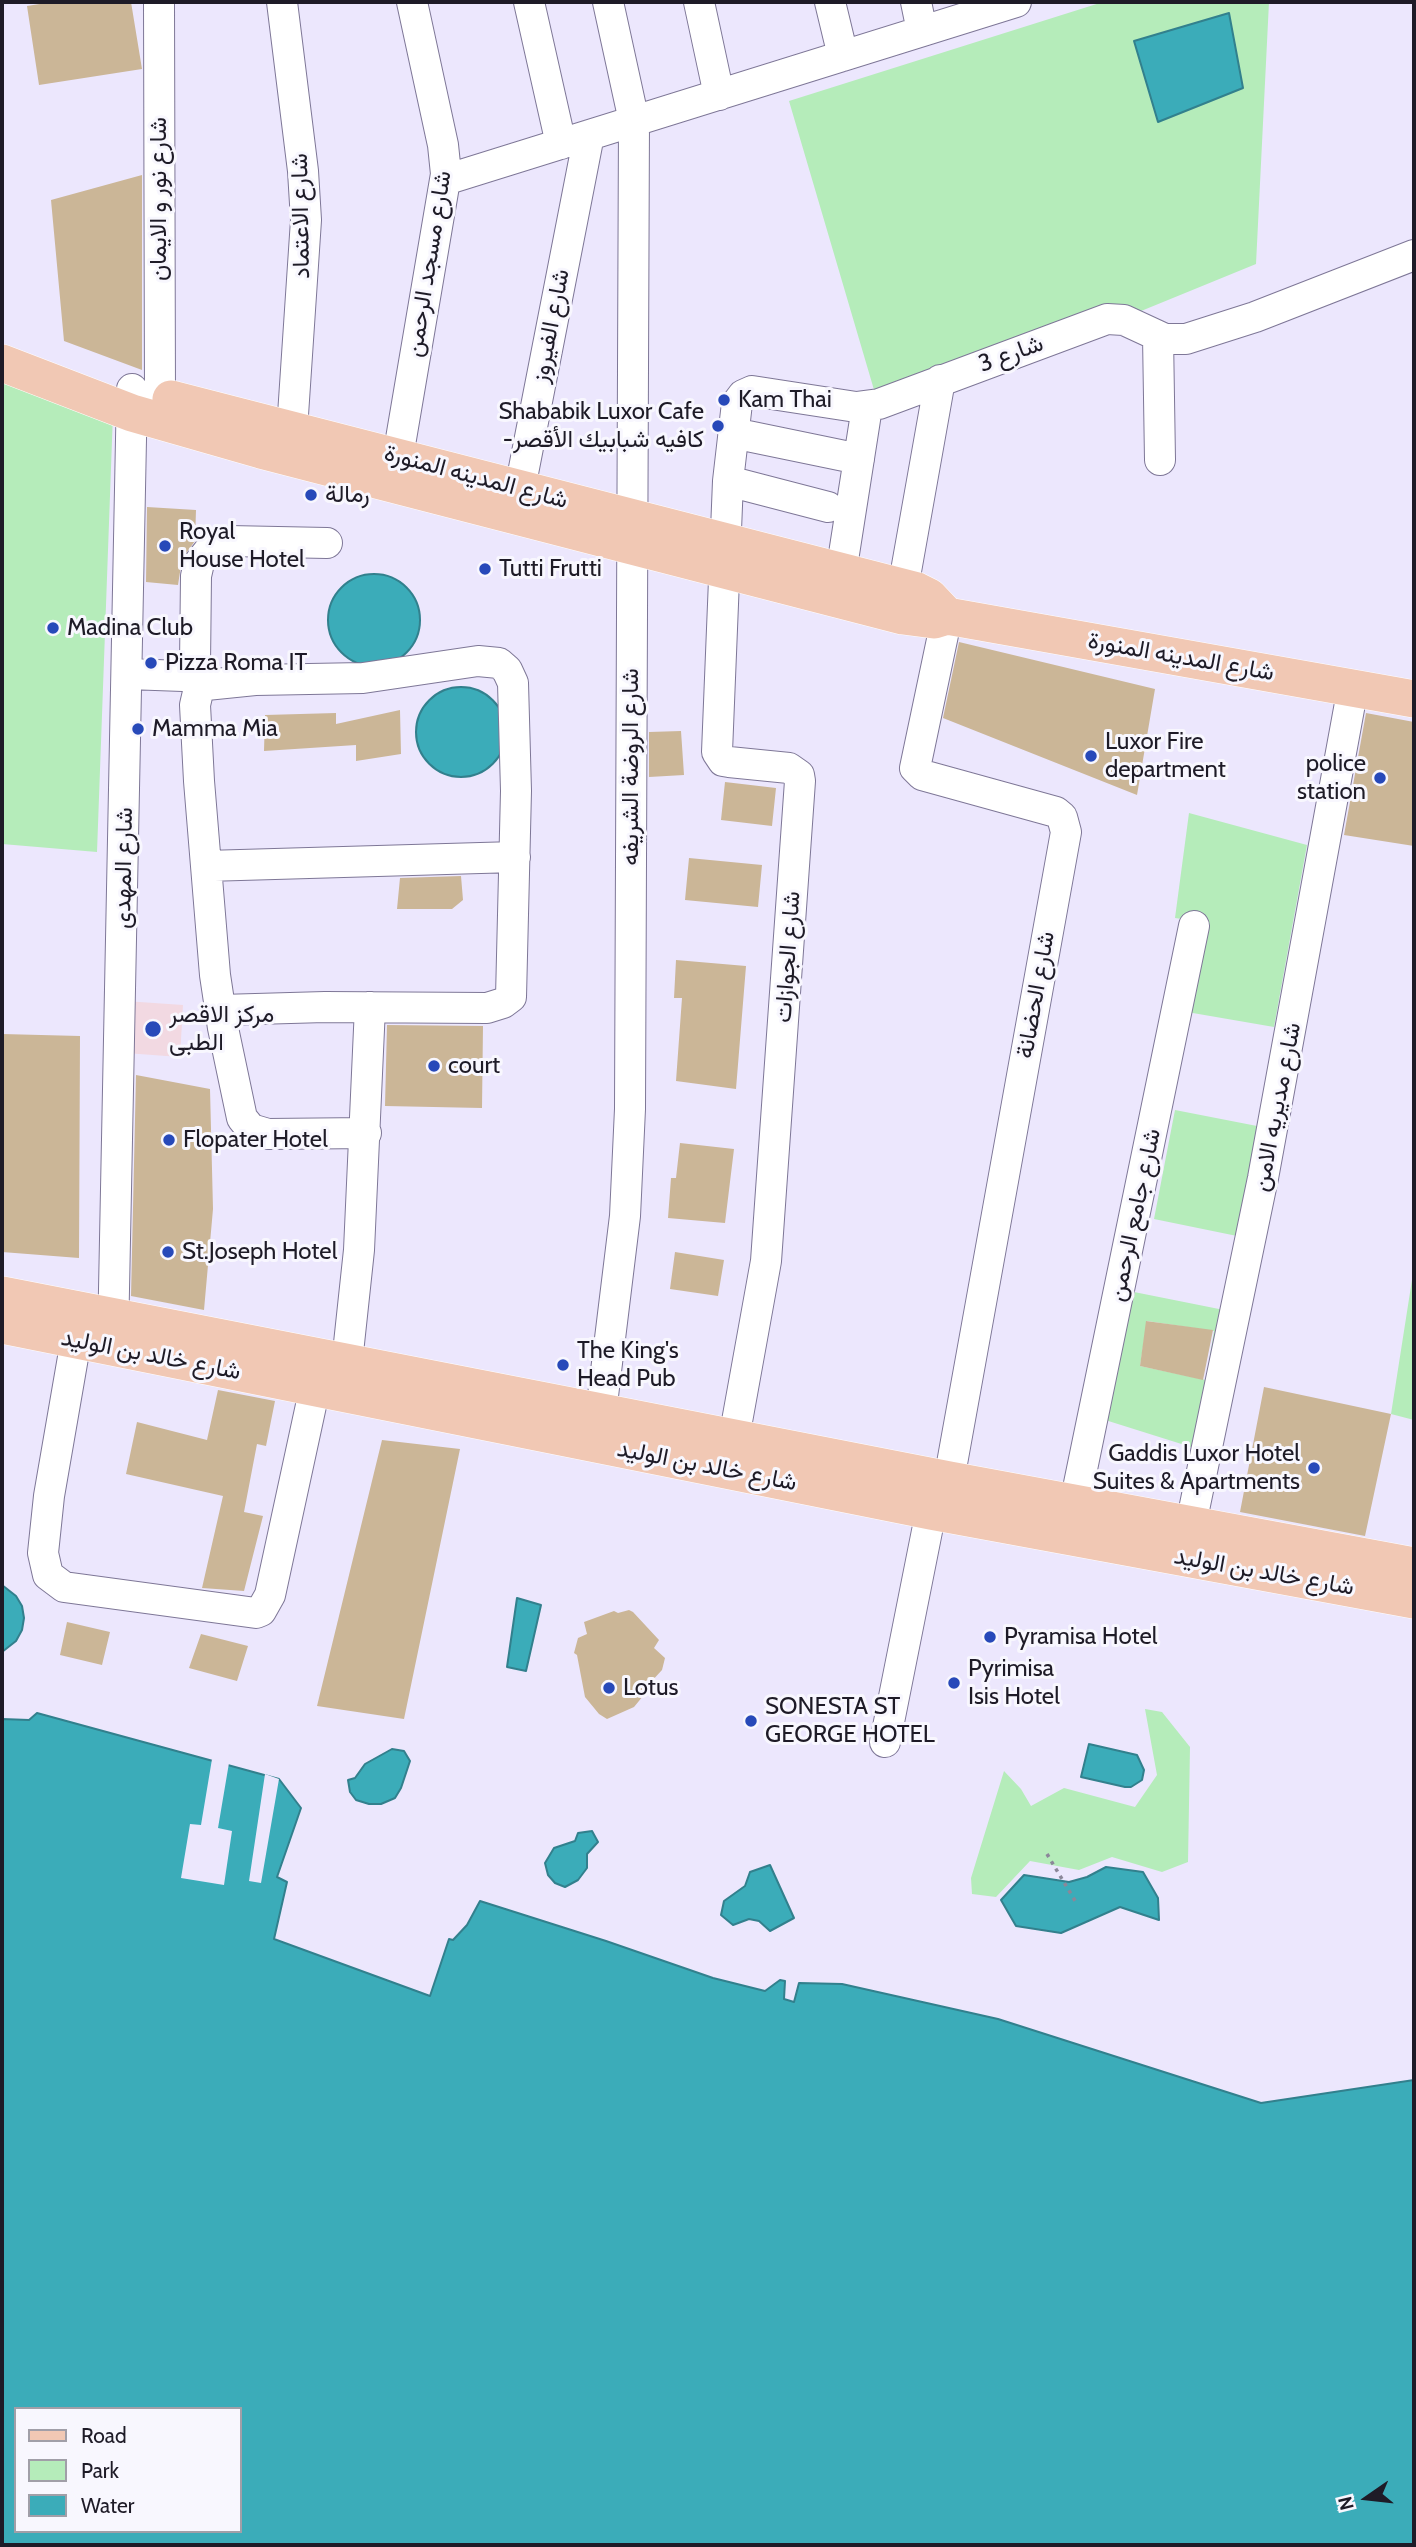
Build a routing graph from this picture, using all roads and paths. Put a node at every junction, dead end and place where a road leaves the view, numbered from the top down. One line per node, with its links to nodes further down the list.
1 (159, 2): 21 (street, شارع نور و الايمان)
2 (282, 2): 23 (street, شارع الاعتماد)
3 (412, 2): 15 (street, شارع مسجد الرحمن)
4 (529, 2): 14 (street, شارع الفيروز)
5 (608, 2): 13 (street, شارع الروضة الشريفه)
6 (699, 2): 12 (street)
7 (830, 2): 11 (street)
8 (916, 2): 10 (street)
9 (1016, 2): 10 (street)
10 (922, 31): 11 (street)
11 (843, 56): 12 (street)
12 (719, 95): 13 (street)
13 (634, 121): 14 (street); 31 (street, شارع الروضة الشريفه)
14 (575, 140): 15 (street); 29 (street, شارع الفيروز)
15 (445, 180): 27 (street, شارع مسجد الرحمن)
16 (1414, 255): 17 (street, شارع 3)
17 (1158, 337): 20 (street, شارع 3); 26 (street)
18 (2, 338): 21 (main road, شارع المدينه المنورة)
19 (2, 363): 21 (main road, شارع المدينه المنورة)
20 (940, 380): 22 (street, شارع 3); 35 (street)
21 (141, 399): 23 (main road, شارع المدينه المنورة); 27 (main road, شارع المدينه المنورة); 37 (street, شارع المهدى)
22 (867, 407): 24 (street, شارع 3); 25 (street)
23 (292, 430): 27 (main road, شارع المدينه المنورة)
24 (733, 433): 25 (street); 28 (street, شارع 3)
25 (859, 459): 34 (street)
26 (1160, 460)
27 (395, 471): 29 (main road, شارع المدينه المنورة)
28 (728, 481): 30 (street); 33 (street, شارع 3)
29 (517, 502): 31 (main road, شارع المدينه المنورة)
30 (828, 507)
31 (631, 532): 33 (main road, شارع المدينه المنورة); 51 (street, شارع الروضة الشريفه)
32 (327, 543): 37 (street)
33 (726, 555): 34 (main road, شارع المدينه المنورة); 36 (main road, شارع المدينه المنورة); 52 (street, شارع الجوازات)
34 (841, 573): 35 (main road, شارع المدينه المنورة)
35 (903, 588): 36 (main road, شارع المدينه المنورة)
36 (947, 616): 38 (main road, شارع المدينه المنورة); 53 (street, شارع الحضانة)
37 (128, 674): 48 (street, شارع المهدى)
38 (1353, 687): 39 (main road, شارع المدينه المنورة); 55 (street, شارع مديريه الامن)
39 (1414, 699)
40 (515, 857): 41 (street); 41 (street); 43 (street)
41 (206, 866): 44 (street)
42 (1194, 926): 54 (street, شارع جامع الرحمن)
43 (370, 1007): 44 (street); 45 (street)
44 (221, 1010): 45 (street)
45 (366, 1133): 50 (street)
46 (2, 1295): 48 (main road, شارع خالد بن الوليد)
47 (2, 1325): 49 (main road, شارع خالد بن الوليد)
48 (114, 1332): 49 (main road, شارع خالد بن الوليد); 50 (main road, شارع خالد بن الوليد)
49 (76, 1340): 50 (street)
50 (327, 1369): 51 (main road, شارع خالد بن الوليد); 53 (main road, شارع خالد بن الوليد)
51 (601, 1412): 52 (main road, شارع خالد بن الوليد)
52 (734, 1438): 53 (main road, شارع خالد بن الوليد)
53 (940, 1495): 54 (main road, شارع خالد بن الوليد); 57 (main road, شارع خالد بن الوليد); 58 (street)
54 (1075, 1503): 55 (main road, شارع خالد بن الوليد)
55 (1191, 1524): 56 (main road, شارع خالد بن الوليد)
56 (1414, 1566)
57 (1414, 1600)
58 (885, 1742)
59 (1046, 1854): 60 (path)
60 (1077, 1904)

